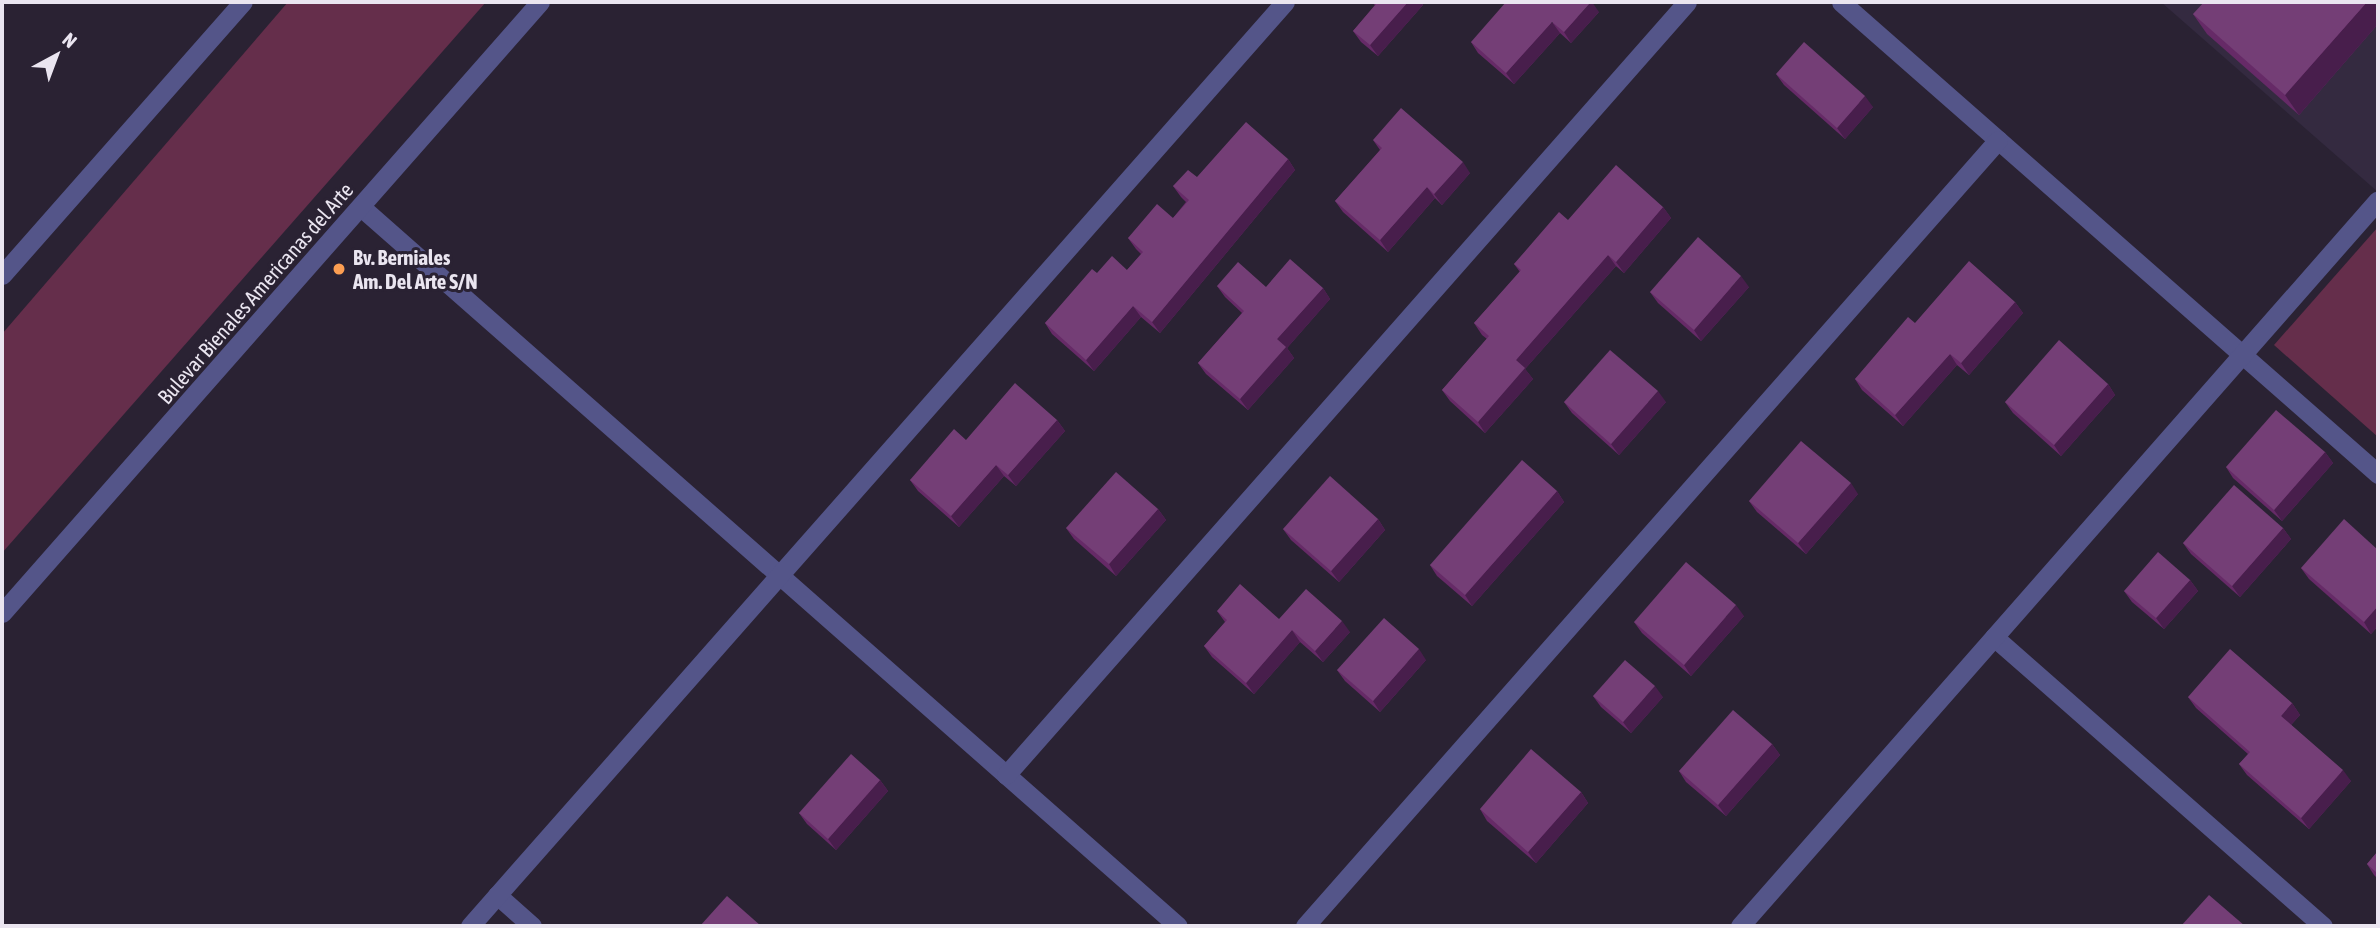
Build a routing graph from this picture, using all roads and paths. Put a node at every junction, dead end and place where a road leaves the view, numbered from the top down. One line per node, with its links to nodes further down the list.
1 (243, 2): 9 (street)
2 (540, 2): 8 (street, Bulevar Bienales Americanas del Arte)
3 (1285, 2): 12 (street)
4 (1687, 2): 15 (street)
5 (1841, 2): 6 (street)
6 (1998, 140): 10 (street); 20 (street)
7 (2378, 200): 10 (street)
8 (360, 206): 12 (street); 13 (street, Bulevar Bienales Americanas del Arte)
9 (2, 275)
10 (2242, 354): 11 (street); 14 (street)
11 (2378, 474)
12 (779, 575): 15 (street); 16 (street)
13 (2, 612)
14 (1994, 637): 21 (street); 22 (street)
15 (1006, 775): 19 (street)
16 (497, 895): 17 (street); 18 (street)
17 (470, 926)
18 (532, 926)
19 (1178, 926)
20 (1306, 926)
21 (1740, 926)
22 (2323, 926)

